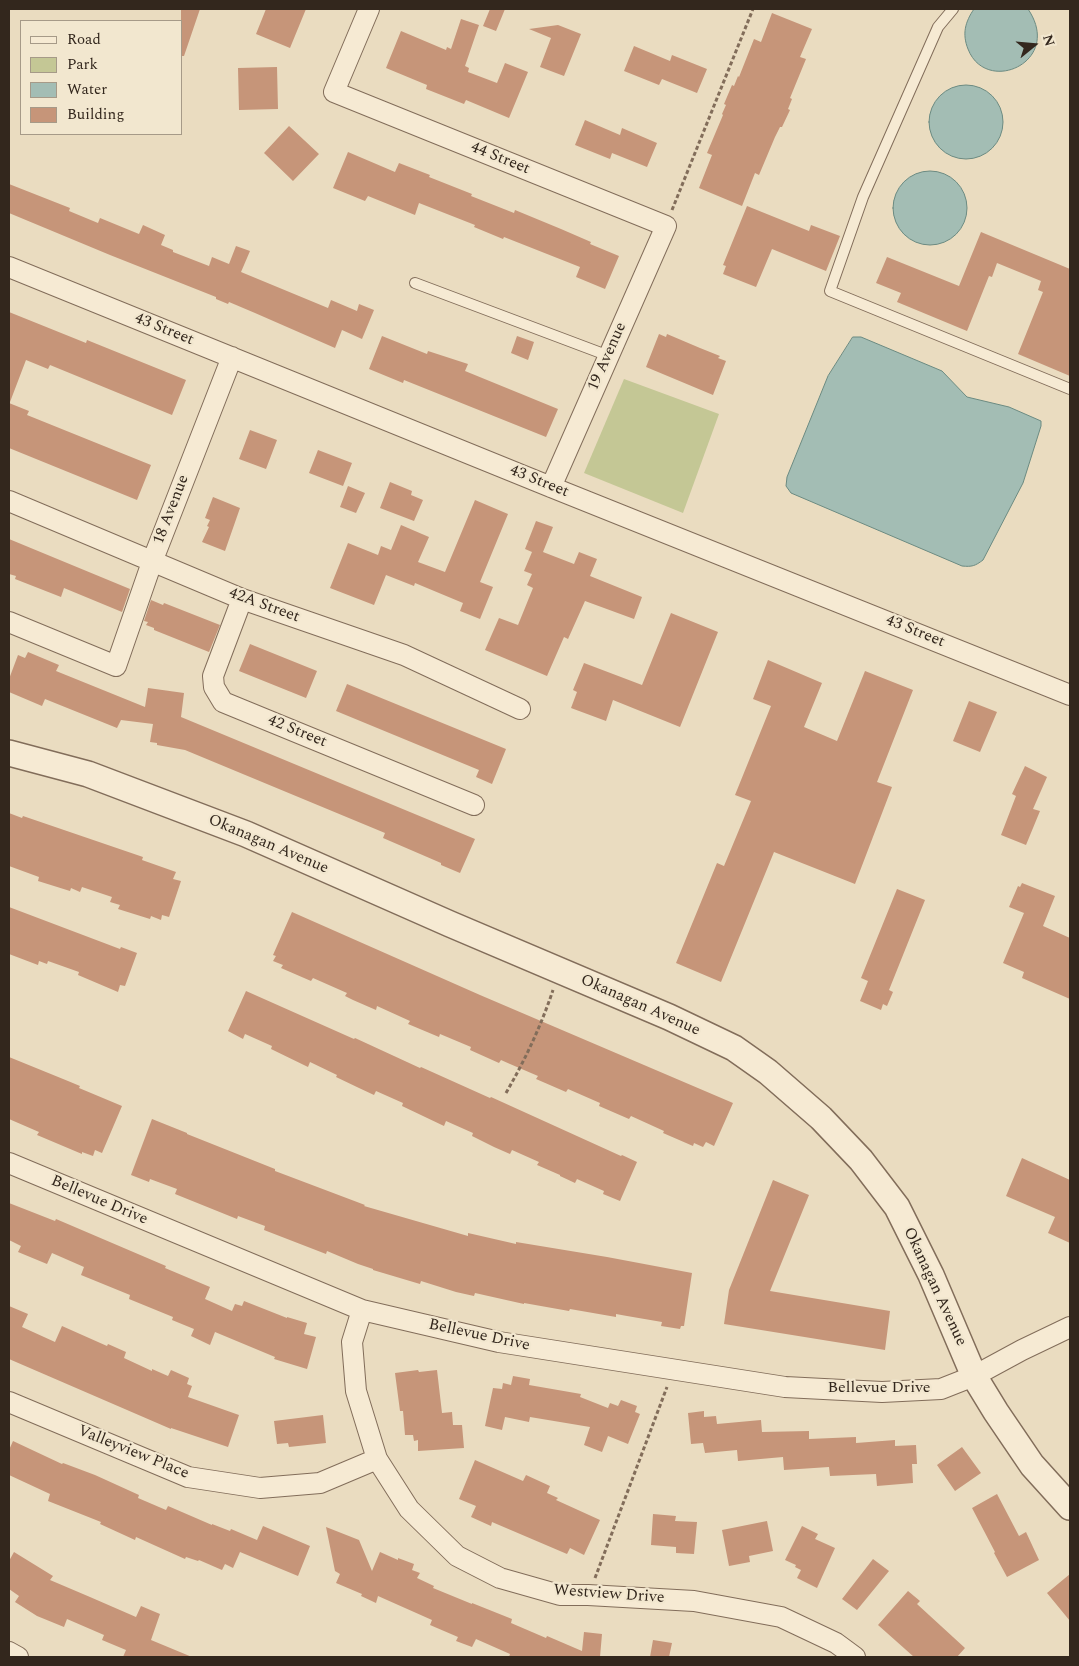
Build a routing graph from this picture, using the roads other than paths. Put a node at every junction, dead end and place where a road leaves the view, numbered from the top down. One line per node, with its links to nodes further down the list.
1 (370, 9): 3 (street, 44 Street)
2 (953, 9): 8 (lane)
3 (666, 226): 6 (street, 19 Avenue)
4 (9, 267): 7 (street, 43 Street)
5 (415, 283): 6 (lane)
6 (609, 356): 9 (street, 19 Avenue)
7 (232, 357): 9 (street, 43 Street); 11 (street, 18 Avenue)
8 (1070, 389)
9 (551, 488): 14 (street, 43 Street)
10 (9, 502): 11 (street, 42A Street)
11 (152, 562): 12 (street, 42A Street); 13 (street, 18 Avenue)
12 (242, 599): 15 (street, 42A Street); 17 (street, 42 Street)
13 (9, 622)
14 (1070, 694)
15 (520, 708)
16 (9, 753): 21 (street, Okanagan Avenue)
17 (474, 805)
18 (9, 1163): 19 (street, Bellevue Drive)
19 (362, 1310): 21 (street, Bellevue Drive); 23 (street, Westview Drive)
20 (1070, 1327): 21 (street, Bellevue Drive)
21 (974, 1376): 24 (street, Okanagan Avenue)
22 (9, 1402): 23 (street, Valleyview Place)
23 (377, 1459): 27 (street, Westview Drive)
24 (1070, 1507)
25 (9, 1652): 26 (street)
26 (18, 1657)
27 (855, 1657)

